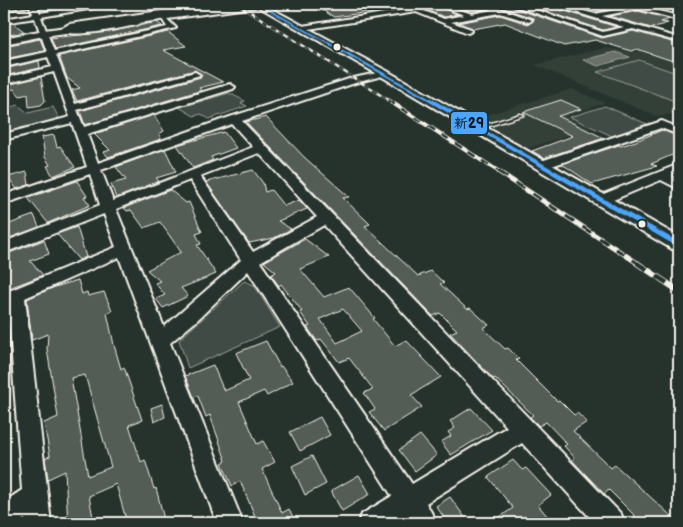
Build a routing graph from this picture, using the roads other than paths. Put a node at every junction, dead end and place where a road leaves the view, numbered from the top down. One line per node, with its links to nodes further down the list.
1 (106, 4): 17 (street)
2 (199, 4): 18 (street)
3 (238, 4): 18 (main road)
4 (257, 4): 19 (main road); 32 (street)
5 (400, 4): 20 (street)
6 (438, 4): 24 (street)
7 (480, 4): 21 (street)
8 (532, 4): 28 (street)
9 (552, 4): 22 (street)
10 (577, 4): 23 (street)
11 (623, 4): 15 (street)
12 (655, 4): 15 (street)
13 (674, 4): 14 (street)
14 (679, 5)
15 (637, 7): 23 (street); 26 (street)
16 (4, 8): 17 (street)
17 (33, 8): 29 (street); 36 (street)
18 (211, 8): 33 (main road)
19 (225, 8): 27 (street); 33 (main road)
20 (416, 10): 30 (street); 32 (street)
21 (501, 10): 24 (street); 28 (street)
22 (581, 12): 25 (street); 28 (street)
23 (609, 13): 25 (street); 35 (street)
24 (472, 16): 30 (street)
25 (593, 16): 31 (street)
26 (679, 18)
27 (164, 19): 33 (street); 39 (street)
28 (554, 19): 31 (street)
29 (4, 21)
30 (442, 21): 34 (street)
31 (633, 27): 37 (street)
32 (302, 28): 41 (street)
33 (63, 30): 36 (main road)
34 (468, 31)
35 (679, 32)
36 (44, 33): 38 (main road); 39 (street)
37 (679, 40)
38 (4, 41)
39 (55, 61): 40 (street); 43 (street); 46 (street)
40 (4, 64)
41 (383, 73): 47 (street); 48 (street)
42 (195, 75): 46 (street)
43 (4, 81)
44 (230, 87): 46 (street)
45 (522, 115): 48 (lane)
46 (76, 120): 50 (street); 53 (street)
47 (234, 120): 51 (street); 53 (street)
48 (478, 128): 52 (street)
49 (679, 132): 52 (street)
50 (4, 137)
51 (260, 148): 55 (street); 61 (street)
52 (542, 165): 59 (street)
53 (94, 168): 58 (street); 60 (street)
54 (679, 168): 56 (street)
55 (192, 174): 60 (street); 65 (street)
56 (661, 176): 57 (street); 59 (street)
57 (679, 185)
58 (4, 200)
59 (601, 200): 62 (street)
60 (108, 207): 63 (street); 64 (street)
61 (325, 218): 65 (street); 68 (street)
62 (679, 245)
63 (4, 248)
64 (125, 249): 66 (street); 67 (street)
65 (249, 260): 67 (street); 70 (street)
66 (10, 297): 69 (street)
67 (160, 340): 73 (street)
68 (524, 428): 70 (street); 76 (street)
69 (35, 497): 71 (street); 72 (street)
70 (408, 500): 74 (street); 75 (street)
71 (4, 518)
72 (38, 523)
73 (230, 523)
74 (371, 523)
75 (424, 523)
76 (612, 523)

